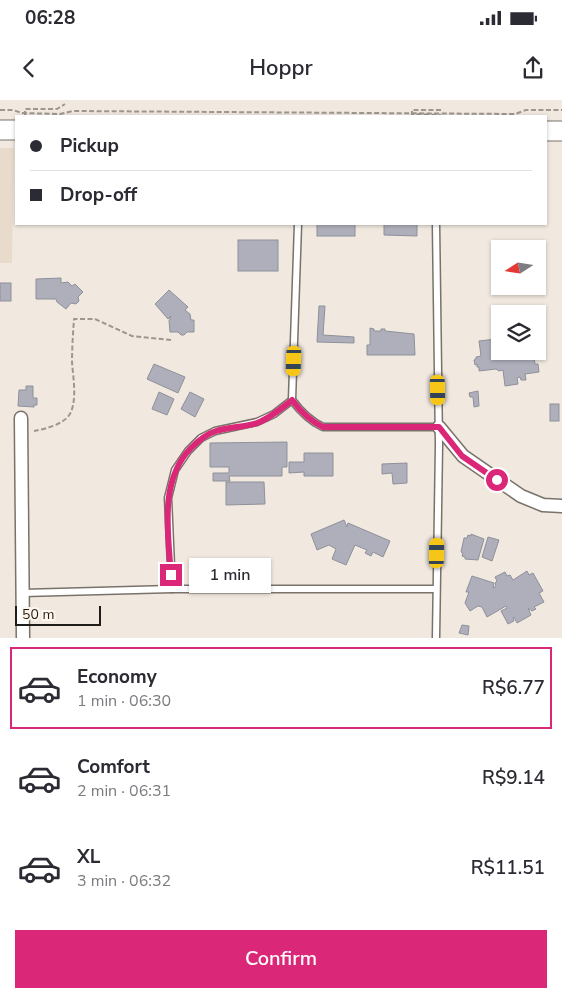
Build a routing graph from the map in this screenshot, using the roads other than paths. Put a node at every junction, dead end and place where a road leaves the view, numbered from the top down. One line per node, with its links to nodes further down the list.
1 (0, 130): 2 (main road)
2 (15, 130)
3 (547, 131): 4 (main road)
4 (562, 131)
5 (298, 225): 7 (lane)
6 (436, 225): 9 (lane)
7 (292, 400): 9 (lane); 11 (lane)
8 (21, 418): 13 (street)
9 (439, 427): 10 (street); 12 (lane)
10 (562, 506)
11 (172, 589): 12 (lane); 13 (lane)
12 (436, 589): 15 (lane)
13 (23, 593): 14 (street)
14 (23, 638)
15 (436, 638)

